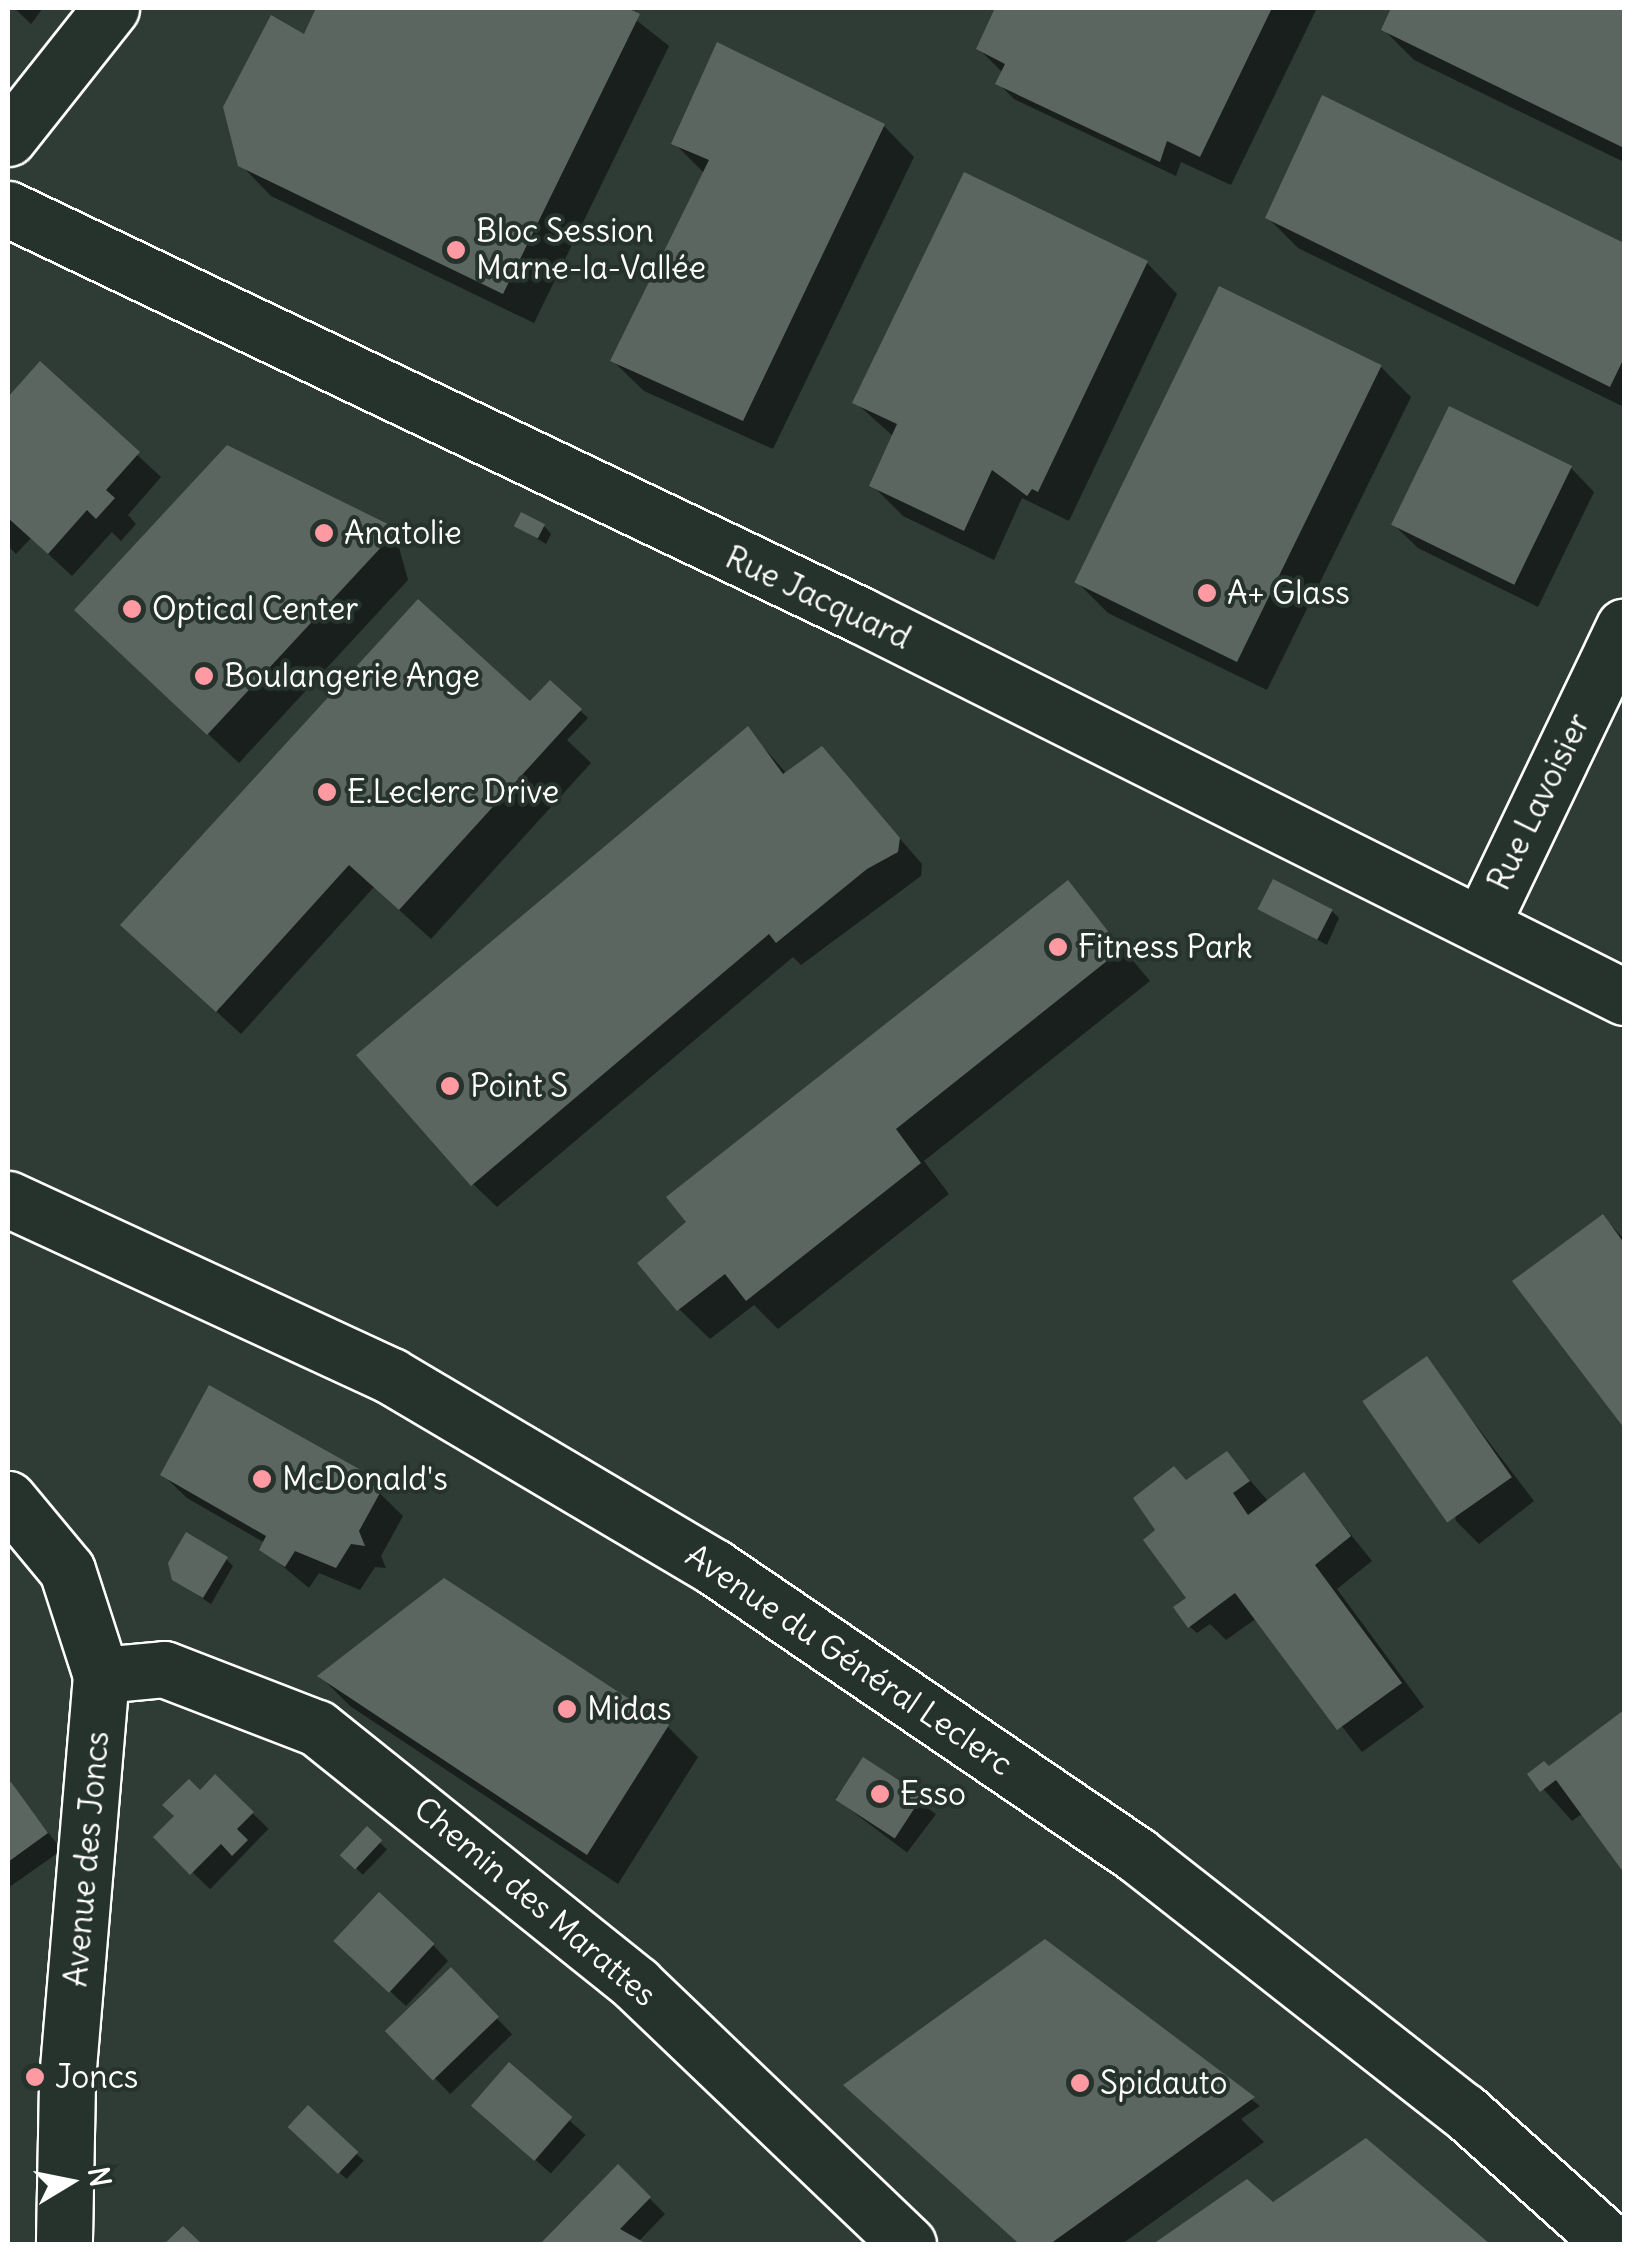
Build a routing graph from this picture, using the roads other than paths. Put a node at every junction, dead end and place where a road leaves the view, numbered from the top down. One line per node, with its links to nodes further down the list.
1 (111, 8): 2 (street)
2 (8, 138)
3 (8, 209): 5 (street, Rue Jacquard)
4 (1624, 627): 5 (street, Rue Lavoisier)
5 (1481, 924): 6 (street, Rue Jacquard)
6 (1624, 998)
7 (8, 1199): 12 (street, Avenue du Général Leclerc)
8 (8, 1499): 9 (street, Avenue des Joncs)
9 (101, 1675): 10 (street, Avenue des Joncs); 11 (street, Chemin des Marattes)
10 (64, 2244)
11 (908, 2244)
12 (1612, 2244)

